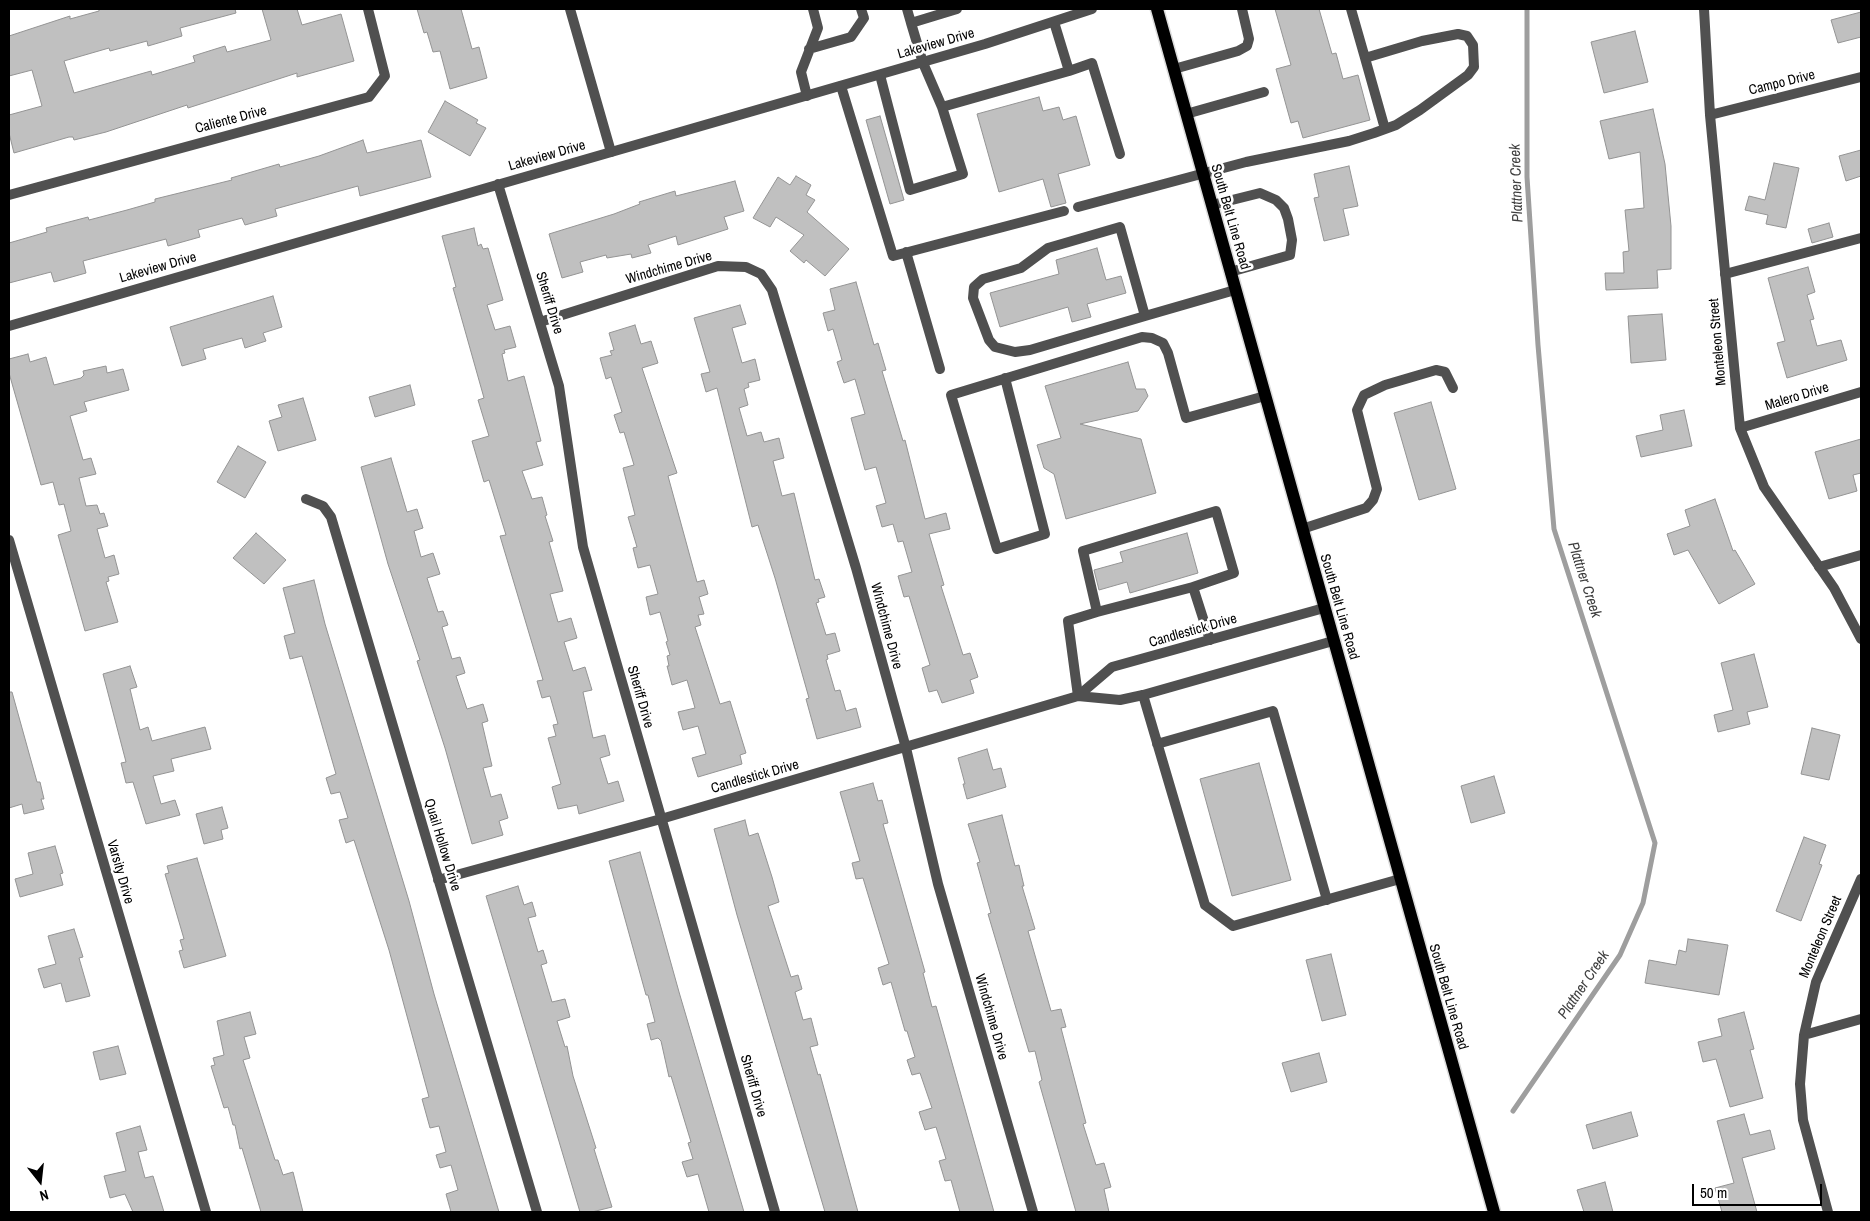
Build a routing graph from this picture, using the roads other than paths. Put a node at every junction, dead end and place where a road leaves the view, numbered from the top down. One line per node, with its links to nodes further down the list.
1 (368, 9): 32 (street, Caliente Drive)
2 (570, 9): 28 (street)
3 (813, 9): 14 (street)
4 (861, 9): 14 (street)
5 (907, 9): 13 (street)
6 (957, 9): 13 (street)
7 (1092, 9): 12 (street, Lakeview Drive)
8 (1157, 9): 17 (main road, South Belt Line Road)
9 (1242, 9): 17 (street)
10 (1351, 9): 15 (street)
11 (1704, 9): 26 (street, Monteleon Street)
12 (1054, 22): 16 (street, Lakeview Drive); 18 (street)
13 (911, 23): 16 (street)
14 (809, 50): 23 (street)
15 (1365, 58): 27 (street); 27 (street)
16 (923, 62): 19 (street, Lakeview Drive); 24 (street)
17 (1174, 69): 25 (main road, South Belt Line Road)
18 (1068, 71): 24 (street); 29 (street)
19 (880, 75): 21 (street, Lakeview Drive); 24 (street)
20 (1861, 77): 26 (street, Campo Drive)
21 (841, 86): 23 (street, Lakeview Drive); 37 (street)
22 (1264, 92): 25 (street)
23 (807, 96): 28 (street, Lakeview Drive)
24 (942, 107)
25 (1186, 114): 30 (main road, South Belt Line Road)
26 (1710, 115): 39 (street, Monteleon Street)
27 (1385, 129): 30 (street)
28 (611, 152): 31 (street, Lakeview Drive)
29 (1120, 154)
30 (1203, 174): 33 (main road, South Belt Line Road); 34 (street)
31 (498, 184): 42 (street, Sheriff Drive); 43 (street, Lakeview Drive)
32 (9, 195)
33 (1212, 206): 38 (main road, South Belt Line Road); 38 (street)
34 (1078, 207)
35 (1064, 211): 37 (street)
36 (1861, 238): 39 (street)
37 (906, 252): 44 (street)
38 (1230, 272): 40 (main road, South Belt Line Road)
39 (1725, 274): 49 (street, Monteleon Street)
40 (1235, 290): 41 (street); 48 (main road, South Belt Line Road)
41 (1145, 316): 41 (street)
42 (540, 322): 64 (street, Windchime Drive); 65 (street, Sheriff Drive)
43 (9, 326)
44 (940, 369)
45 (1005, 378): 45 (street); 48 (street)
46 (1453, 388): 51 (street)
47 (1861, 392): 49 (street, Malero Drive)
48 (1265, 396): 51 (main road, South Belt Line Road)
49 (1740, 428): 54 (street, Monteleon Street)
50 (306, 499): 68 (street, Quail Hollow Drive)
51 (1302, 529): 56 (main road, South Belt Line Road)
52 (9, 540): 72 (street, Varsity Drive)
53 (1861, 555): 54 (street)
54 (1819, 567): 58 (street, Monteleon Street)
55 (1193, 587): 57 (street); 57 (street); 59 (street)
56 (1324, 608): 59 (street, Candlestick Drive); 60 (main road, South Belt Line Road)
57 (1097, 612): 62 (street)
58 (1861, 639)
59 (1210, 640): 62 (street, Candlestick Drive)
60 (1333, 641): 61 (street, Candlestick Drive); 66 (main road, South Belt Line Road)
61 (1142, 695): 62 (street, Candlestick Drive); 63 (street)
62 (1078, 696): 64 (street, Candlestick Drive)
63 (1157, 744): 69 (street); 69 (street)
64 (906, 748): 65 (street, Candlestick Drive); 75 (street, Windchime Drive)
65 (661, 819): 68 (street, Candlestick Drive); 74 (street, Sheriff Drive)
66 (1400, 879): 69 (street); 76 (main road, South Belt Line Road)
67 (1861, 879): 71 (street, Monteleon Street)
68 (438, 880): 73 (street, Quail Hollow Drive)
69 (1327, 900)
70 (1861, 1019): 71 (street)
71 (1804, 1035): 77 (street, Monteleon Street)
72 (206, 1212)
73 (537, 1212)
74 (775, 1212)
75 (1033, 1212)
76 (1494, 1212)
77 (1828, 1212)

